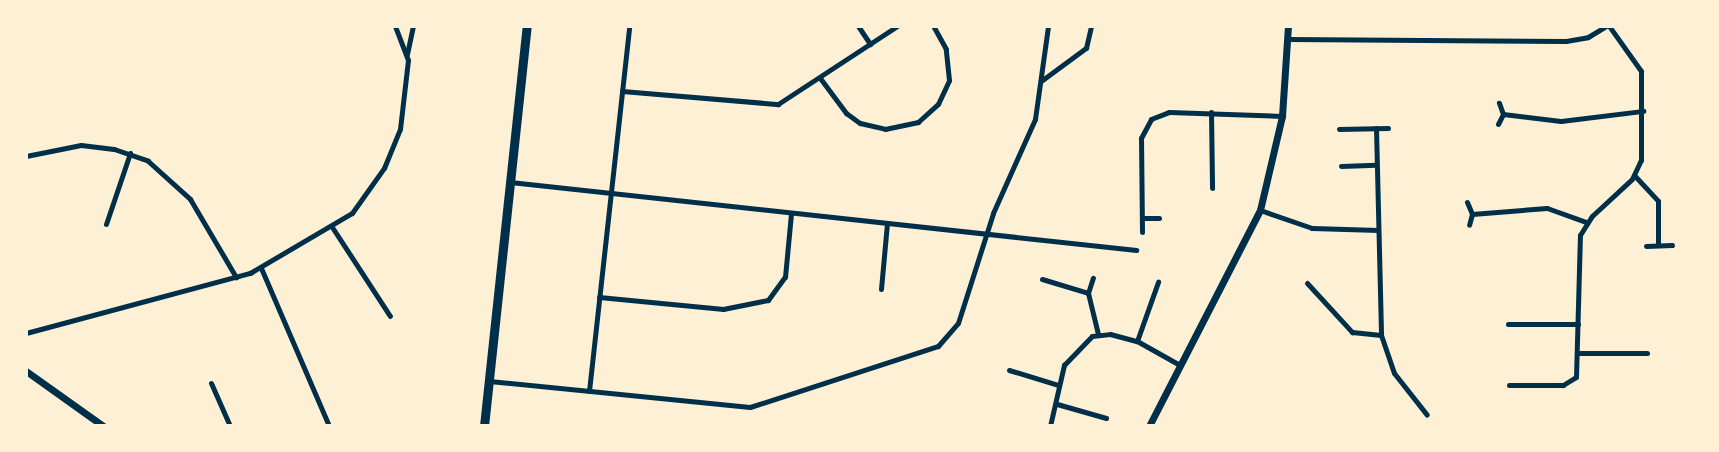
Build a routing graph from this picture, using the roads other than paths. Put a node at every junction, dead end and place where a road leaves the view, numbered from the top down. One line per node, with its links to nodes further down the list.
1 (395, 26): 14 (street)
2 (413, 26): 14 (street)
3 (527, 26): 32 (main road)
4 (629, 26): 17 (street)
5 (858, 26): 13 (street)
6 (896, 26): 13 (street)
7 (933, 26): 15 (street)
8 (1048, 26): 16 (street)
9 (1091, 26): 16 (street)
10 (1288, 26): 12 (street)
11 (1607, 26): 12 (street); 19 (street)
12 (1289, 39): 22 (street)
13 (870, 44): 15 (street)
14 (407, 54): 45 (street)
15 (820, 78): 17 (street)
16 (1041, 81): 48 (street)
17 (622, 91): 34 (street)
18 (1498, 103): 21 (street)
19 (1643, 111): 21 (street); 31 (street)
20 (1211, 112): 22 (street); 33 (street); 39 (street)
21 (1503, 114): 23 (street)
22 (1282, 116): 36 (street)
23 (1498, 124)
24 (1376, 128): 25 (street); 26 (street); 29 (street)
25 (1388, 128)
26 (1339, 129)
27 (130, 153): 28 (street); 43 (street); 54 (street)
28 (26, 156)
29 (1376, 164): 30 (street); 46 (street)
30 (1341, 166)
31 (1634, 175): 41 (street); 49 (street)
32 (509, 182): 34 (street); 74 (main road)
33 (1212, 188)
34 (610, 193): 37 (street); 61 (street)
35 (1467, 202): 38 (street)
36 (1260, 210): 46 (street); 71 (street)
37 (791, 212): 42 (street); 61 (street)
38 (1472, 214): 41 (street); 44 (street)
39 (1142, 218): 40 (street); 47 (street)
40 (1159, 218)
41 (1586, 222): 64 (street)
42 (887, 223): 48 (street); 59 (street)
43 (106, 224)
44 (1469, 225)
45 (332, 227): 53 (street); 62 (street)
46 (1378, 230): 67 (street)
47 (1142, 232)
48 (986, 233): 52 (street); 78 (street)
49 (1658, 244): 50 (street); 51 (street)
50 (1672, 245)
51 (1646, 246)
52 (1136, 250)
53 (261, 268): 54 (street); 84 (street)
54 (236, 277): 65 (street)
55 (1093, 278): 60 (street)
56 (1042, 279): 60 (street)
57 (1158, 282): 68 (street)
58 (1307, 283): 67 (street)
59 (881, 289)
60 (1088, 293): 66 (street)
61 (599, 297): 78 (street)
62 (390, 316)
63 (1508, 324): 64 (street)
64 (1578, 324): 69 (street)
65 (26, 333)
66 (1098, 334): 68 (street); 76 (street)
67 (1381, 335): 80 (street)
68 (1137, 341): 71 (street)
69 (1578, 353): 70 (street); 77 (street)
70 (1647, 353)
71 (1178, 364): 87 (street)
72 (26, 370): 82 (street)
73 (1008, 370): 76 (street)
74 (488, 381): 78 (street); 85 (main road)
75 (211, 383): 83 (street)
76 (1058, 385): 79 (street)
77 (1509, 385)
78 (589, 392)
79 (1056, 404): 81 (street); 86 (street)
80 (1427, 415)
81 (1106, 418)
82 (104, 426)
83 (230, 426)
84 (329, 426)
85 (484, 426)
86 (1050, 426)
87 (1149, 426)

